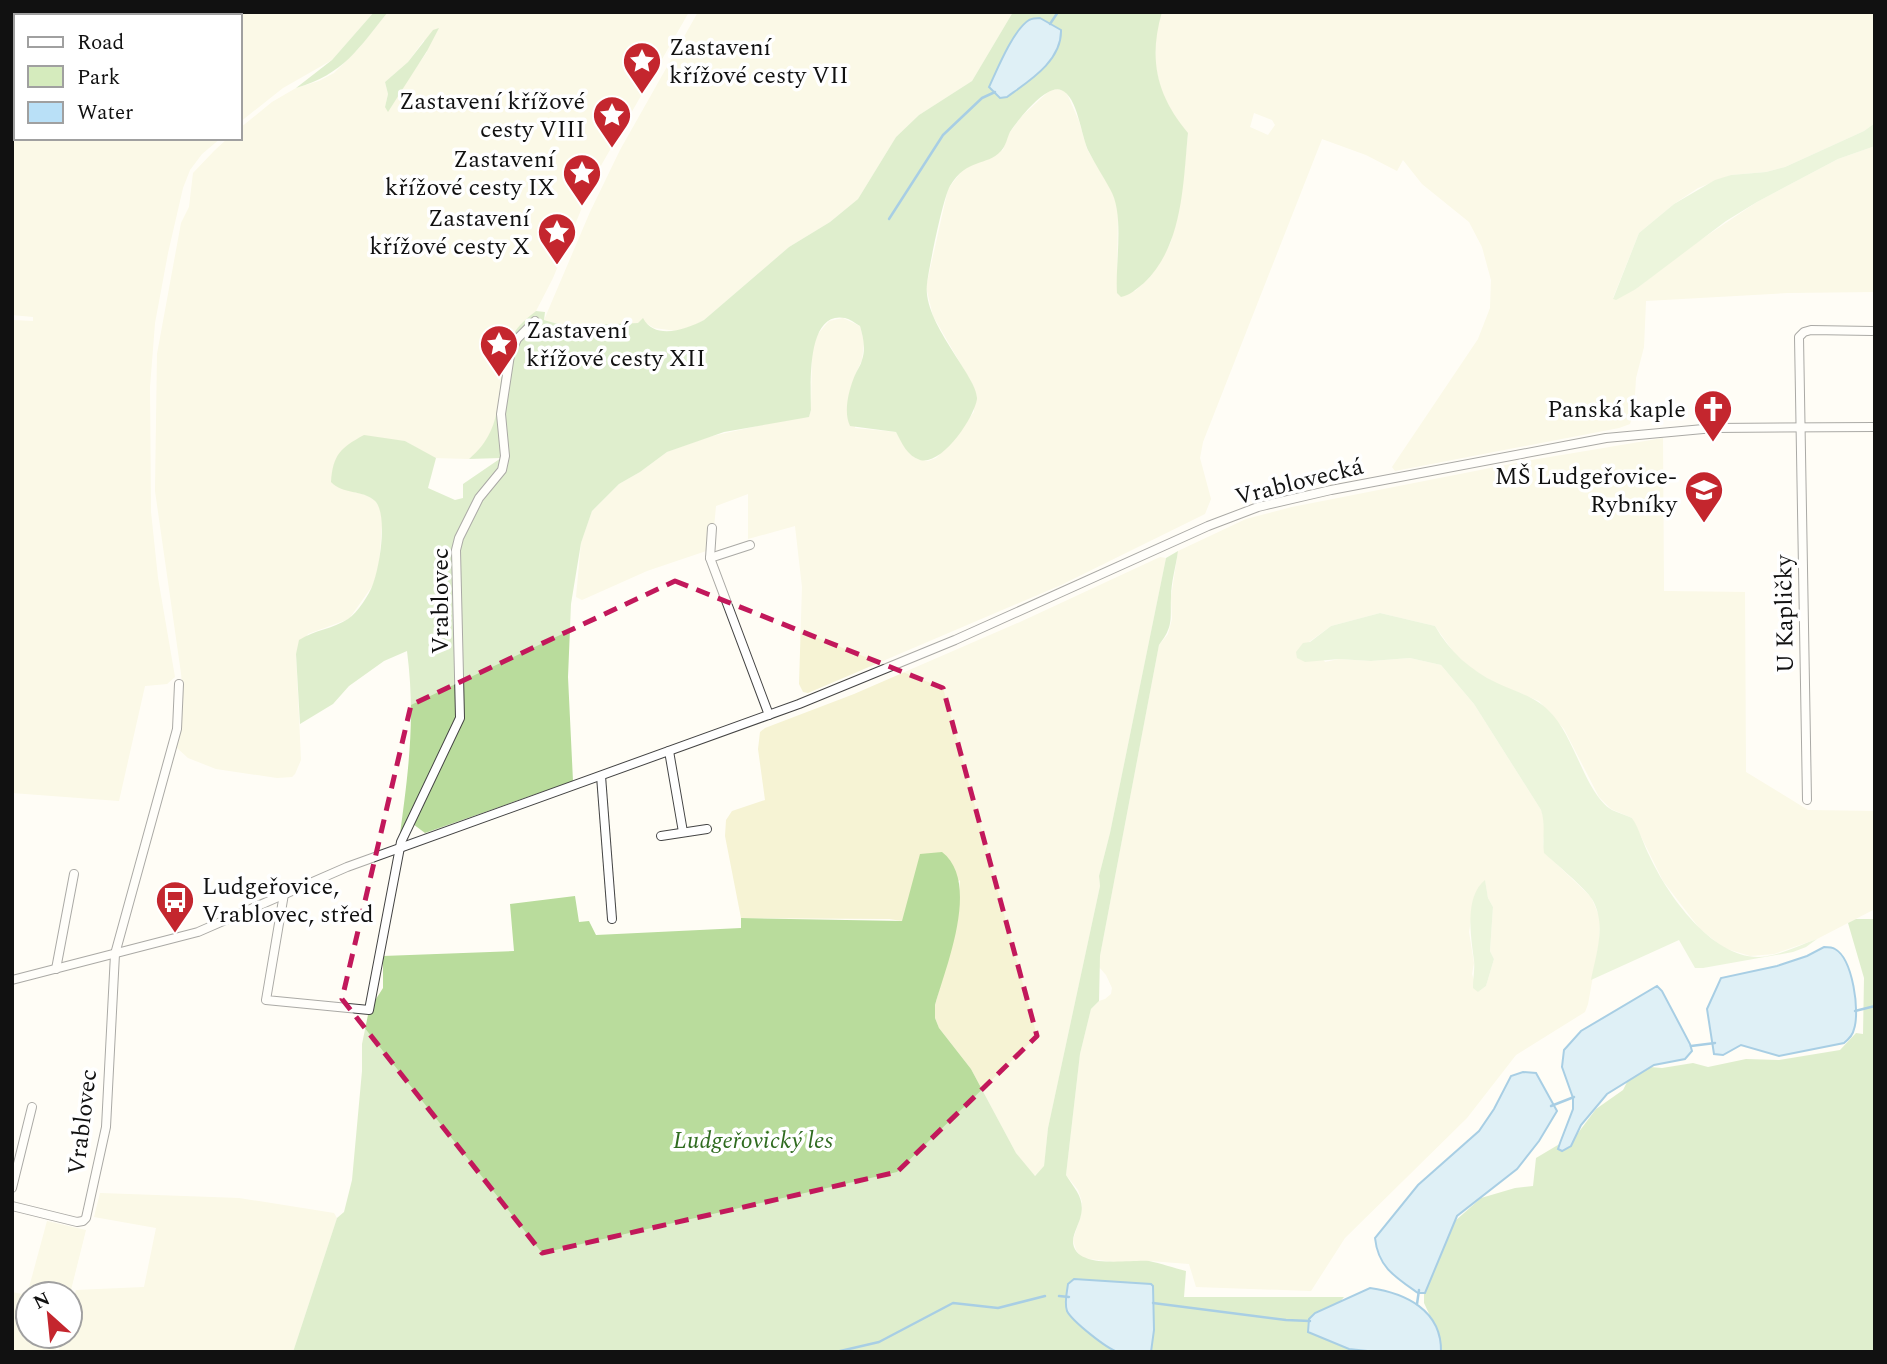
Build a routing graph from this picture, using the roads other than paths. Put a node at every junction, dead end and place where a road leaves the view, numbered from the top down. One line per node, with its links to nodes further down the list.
1 (535, 321): 16 (street, Vrablovec)
2 (1872, 331): 3 (street, U Kapličky)
3 (1800, 427): 4 (street, Vrablovecká); 9 (street, Vrablovecká); 12 (street, U Kapličky)
4 (1875, 427)
5 (712, 528): 7 (street)
6 (750, 545): 7 (street)
7 (710, 558): 9 (street)
8 (179, 684): 20 (street, Vrablovec)
9 (769, 715): 10 (street)
10 (669, 751): 11 (street); 14 (street)
11 (601, 776): 16 (street); 19 (street)
12 (1807, 800)
13 (707, 829): 14 (street)
14 (683, 832): 15 (street)
15 (661, 836)
16 (400, 849): 18 (street); 18 (street, Vrablovec)
17 (74, 874): 21 (street)
18 (284, 894): 20 (street)
19 (612, 919)
20 (115, 954): 21 (street); 25 (street, Vrablovec)
21 (56, 969): 22 (street)
22 (12, 980)
23 (32, 1107): 24 (street)
24 (12, 1188)
25 (12, 1206)

